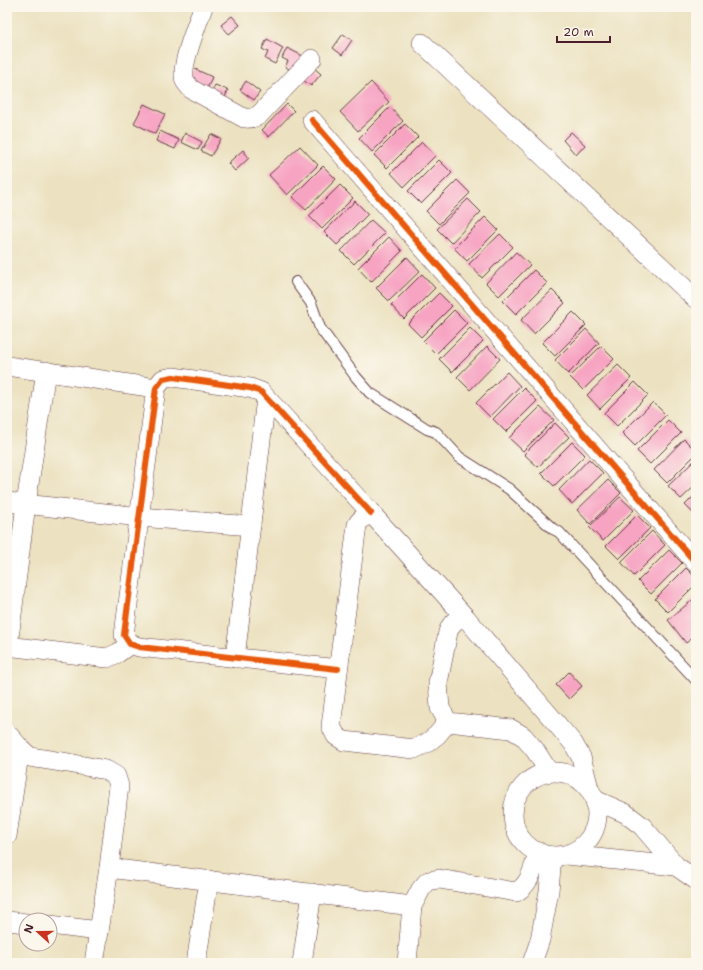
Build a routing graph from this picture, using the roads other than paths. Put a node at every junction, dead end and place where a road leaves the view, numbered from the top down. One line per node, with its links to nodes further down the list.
1 (203, 7): 3 (street)
2 (422, 43): 6 (street)
3 (312, 59)
4 (312, 120): 16 (street)
5 (296, 282): 22 (lane)
6 (696, 299)
7 (7, 366): 8 (street)
8 (46, 371): 9 (street); 12 (street)
9 (156, 388): 10 (street); 14 (street)
10 (266, 398): 13 (street); 15 (street)
11 (7, 502): 12 (street)
12 (26, 504): 14 (street); 19 (street)
13 (371, 513): 17 (street); 21 (street)
14 (140, 516): 15 (street); 18 (street)
15 (251, 526): 20 (street)
16 (696, 563)
17 (466, 618): 23 (street); 27 (street)
18 (130, 644): 19 (street); 20 (street)
19 (8, 646)
20 (235, 658): 21 (street)
21 (338, 669): 23 (street)
22 (696, 680)
23 (448, 722): 26 (street)
24 (7, 733): 25 (street)
25 (20, 748): 28 (street); 31 (street)
26 (548, 772): 27 (street); 29 (street)
27 (592, 794): 29 (street); 30 (street)
28 (7, 836)
29 (552, 854): 30 (street); 35 (street); 44 (street)
30 (676, 866): 33 (street)
31 (109, 868): 32 (street); 39 (street)
32 (209, 880): 34 (street); 41 (street)
33 (696, 880)
34 (312, 893): 35 (street); 42 (street)
35 (412, 906): 43 (street)
36 (7, 921): 37 (street)
37 (18, 922)
38 (58, 927): 39 (street)
39 (99, 931): 40 (street)
40 (94, 963)
41 (196, 963)
42 (302, 963)
43 (407, 963)
44 (532, 963)

